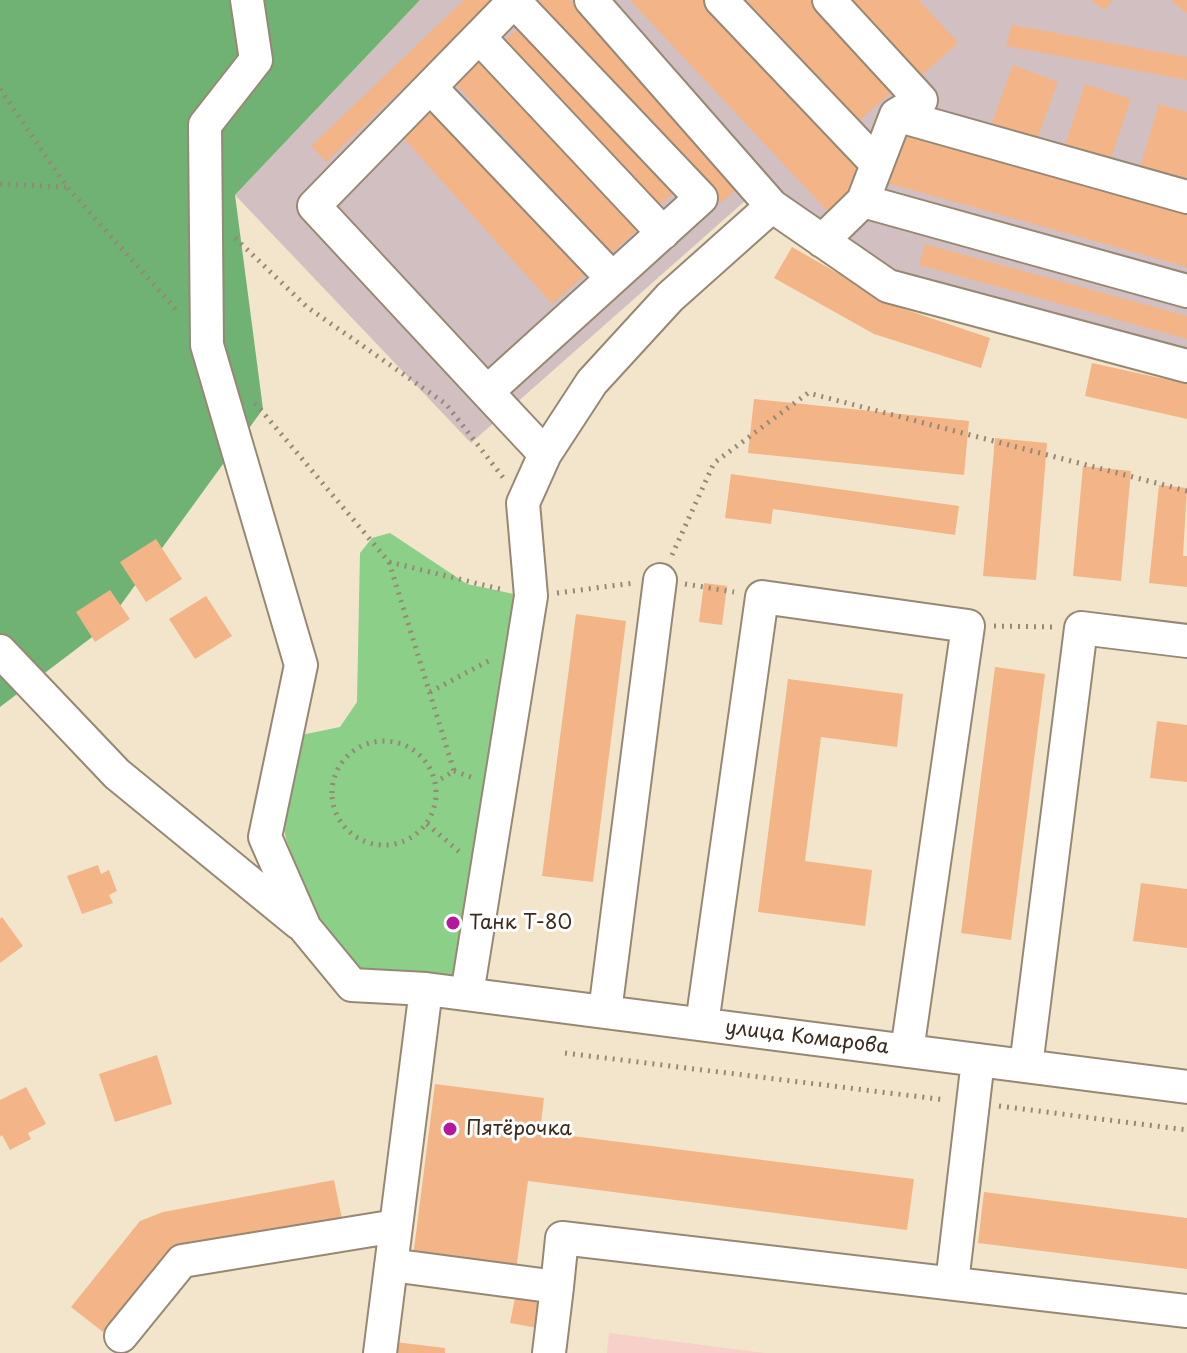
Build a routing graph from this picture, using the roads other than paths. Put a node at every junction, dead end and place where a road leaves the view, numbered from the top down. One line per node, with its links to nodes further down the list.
1 (247, 0): 22 (street)
2 (591, 0): 11 (street)
3 (721, 0): 8 (street)
4 (829, 0): 7 (street)
5 (479, 37): 6 (street); 12 (street); 12 (street)
6 (430, 87): 14 (street); 17 (street)
7 (896, 115): 8 (street); 9 (street)
8 (877, 164): 10 (street)
9 (1187, 197)
10 (863, 201): 13 (street); 15 (street)
11 (772, 206): 13 (street); 18 (street)
12 (663, 233): 14 (street)
13 (822, 241): 16 (street)
14 (612, 278): 17 (street)
15 (1187, 291)
16 (1187, 366)
17 (487, 392): 18 (street)
18 (545, 454): 24 (street)
19 (660, 580): 25 (street)
20 (1187, 641): 29 (street)
21 (0, 651): 22 (street)
22 (305, 928): 23 (street, улица Комарова)
23 (426, 989): 24 (street, улица Комарова); 31 (street)
24 (467, 994): 25 (street, улица Комарова)
25 (605, 1012): 26 (street, улица Комарова)
26 (702, 1024): 27 (street, улица Комарова); 27 (street)
27 (907, 1051): 28 (street, улица Комарова)
28 (978, 1060): 29 (street, улица Комарова); 33 (street)
29 (1026, 1066): 30 (street, улица Комарова)
30 (1187, 1087)
31 (396, 1226): 32 (street); 36 (street)
32 (391, 1265): 34 (street); 37 (street)
33 (952, 1283): 34 (street); 35 (street)
34 (557, 1287): 38 (street)
35 (1187, 1311)
36 (121, 1336)
37 (380, 1353)
38 (549, 1353)

